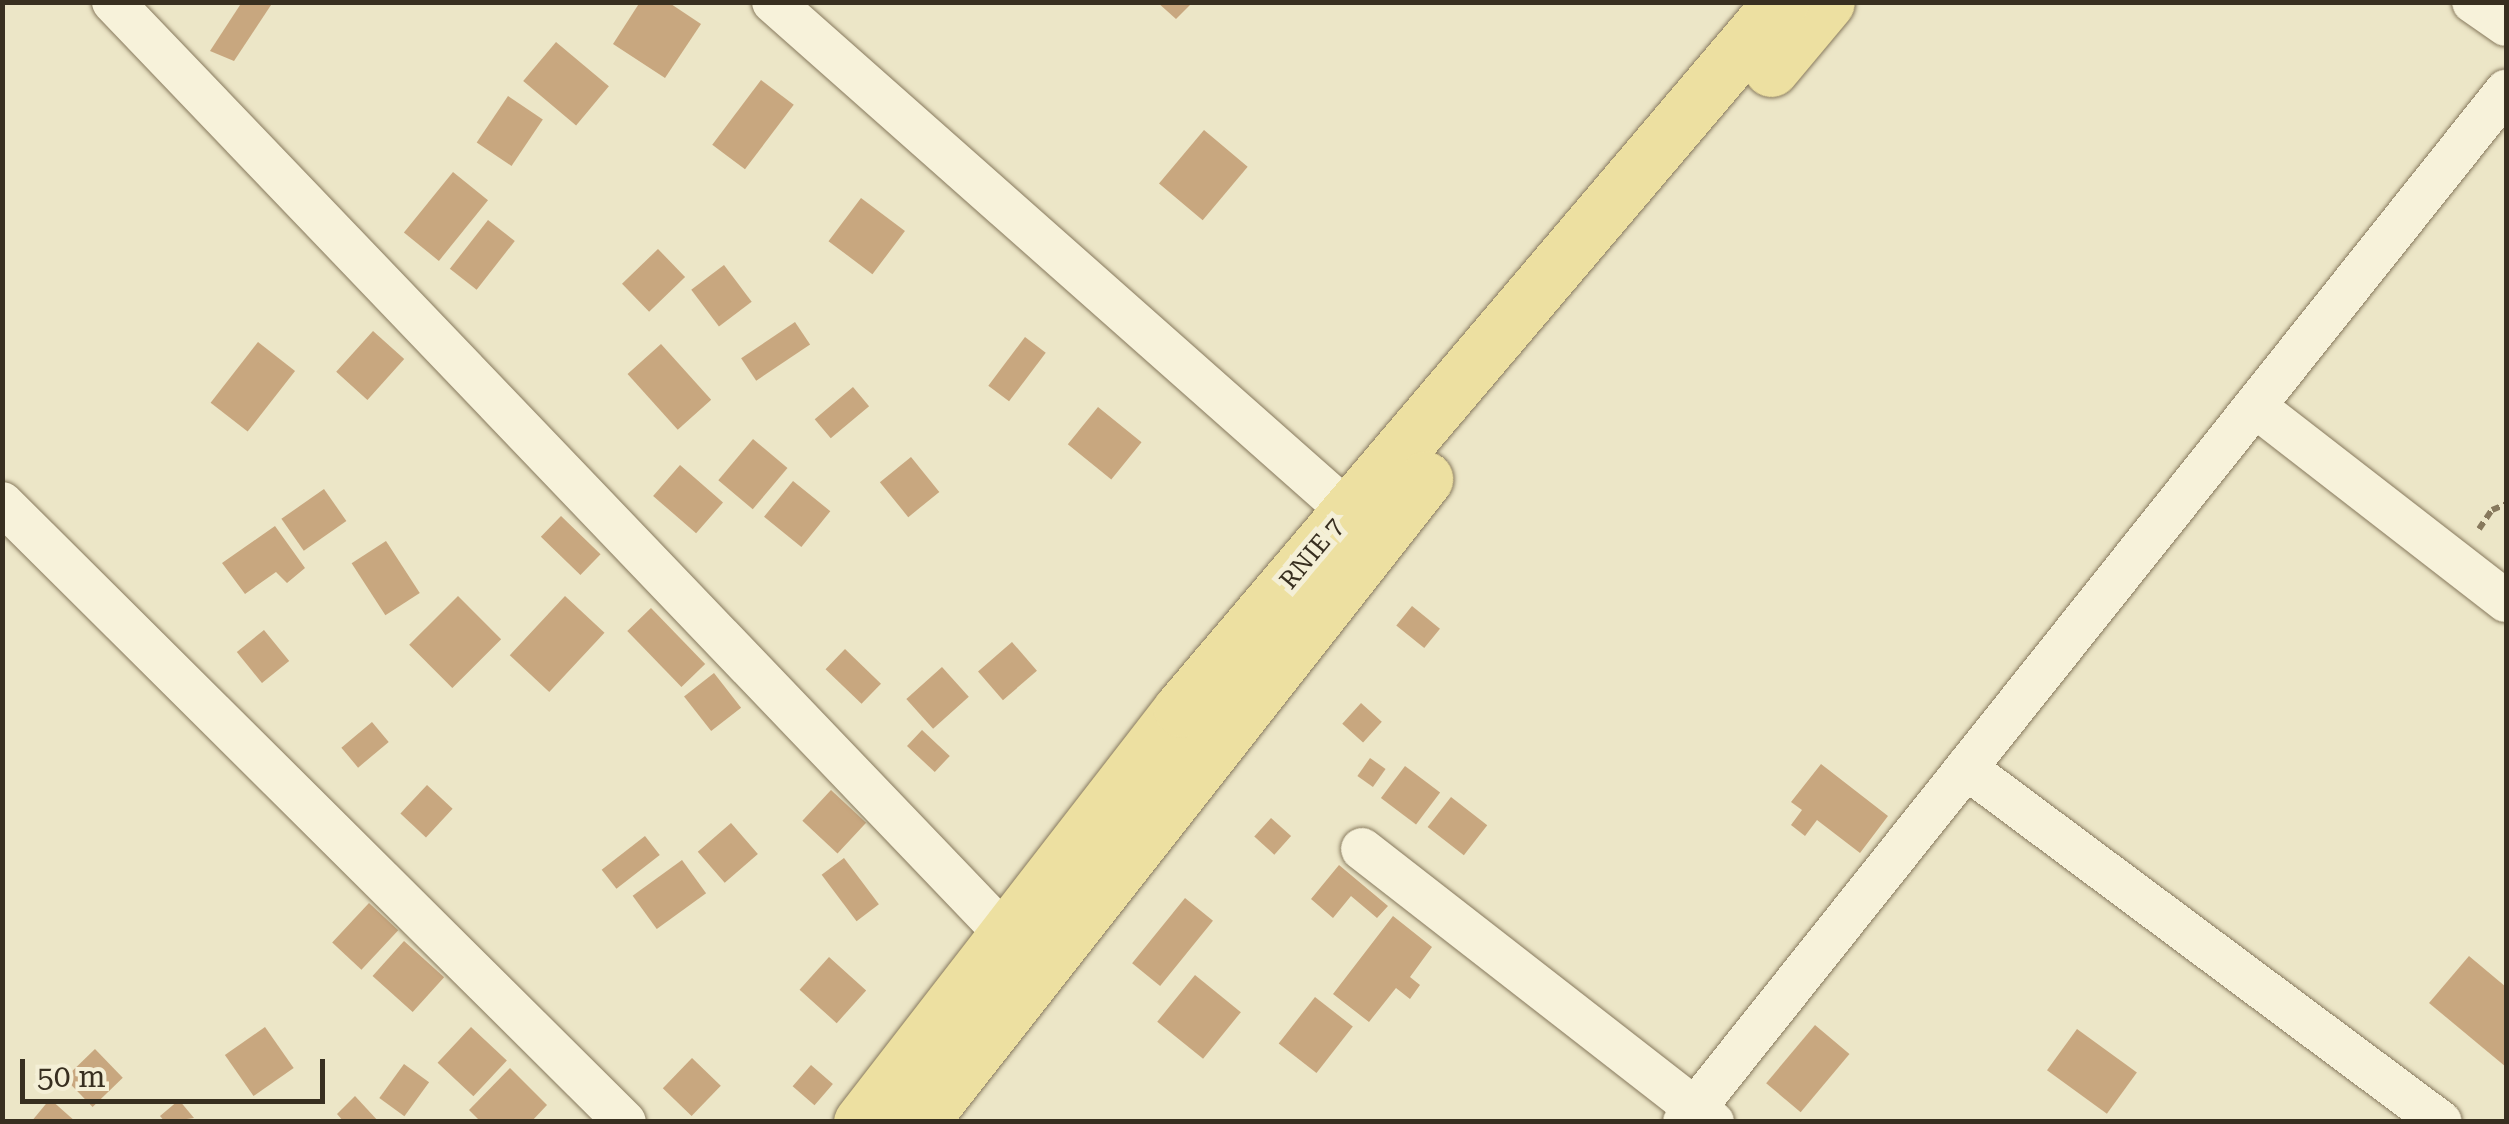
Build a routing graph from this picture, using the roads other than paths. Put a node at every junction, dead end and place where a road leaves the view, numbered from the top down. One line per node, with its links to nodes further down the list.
1 (112, 2): 14 (street)
2 (773, 2): 10 (street)
3 (1781, 2): 10 (main road, RNIE 7 / RNIE 7)
4 (1826, 2): 18 (main road, RNIE 7 / RNIE 7)
5 (2473, 2): 6 (street)
6 (2506, 25)
7 (2506, 91): 8 (street)
8 (2257, 408): 11 (street); 12 (street)
9 (2, 503): 16 (street)
10 (1348, 511): 14 (main road, RNIE 7 / RNIE 7)
11 (2506, 601)
12 (1966, 768): 15 (street); 19 (street)
13 (1362, 848): 15 (street)
14 (1006, 935): 17 (main road, RNIE 7 / RNIE 7)
15 (1697, 1117)
16 (625, 1122)
17 (861, 1122)
18 (920, 1122)
19 (2441, 1122)

